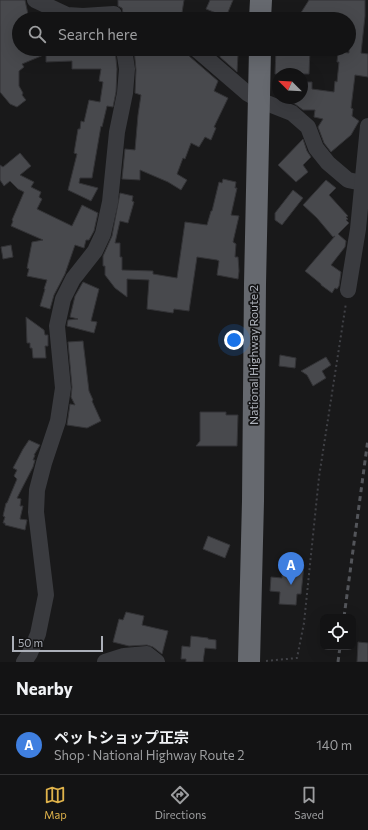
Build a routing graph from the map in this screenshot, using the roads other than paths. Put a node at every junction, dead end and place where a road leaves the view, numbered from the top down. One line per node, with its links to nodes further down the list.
1 (35, 0): 3 (street)
2 (260, 0): 4 (highway)
3 (61, 12)
4 (260, 12)
5 (125, 56): 12 (street)
6 (204, 56): 8 (street)
7 (260, 56): 8 (highway, National Highway Route 2)
8 (259, 100): 10 (street); 13 (highway, National Highway Route 2)
9 (368, 126): 10 (street)
10 (362, 183): 11 (street)
11 (348, 290)
12 (32, 659)
13 (256, 661)
14 (106, 662): 15 (street)
15 (157, 662)

